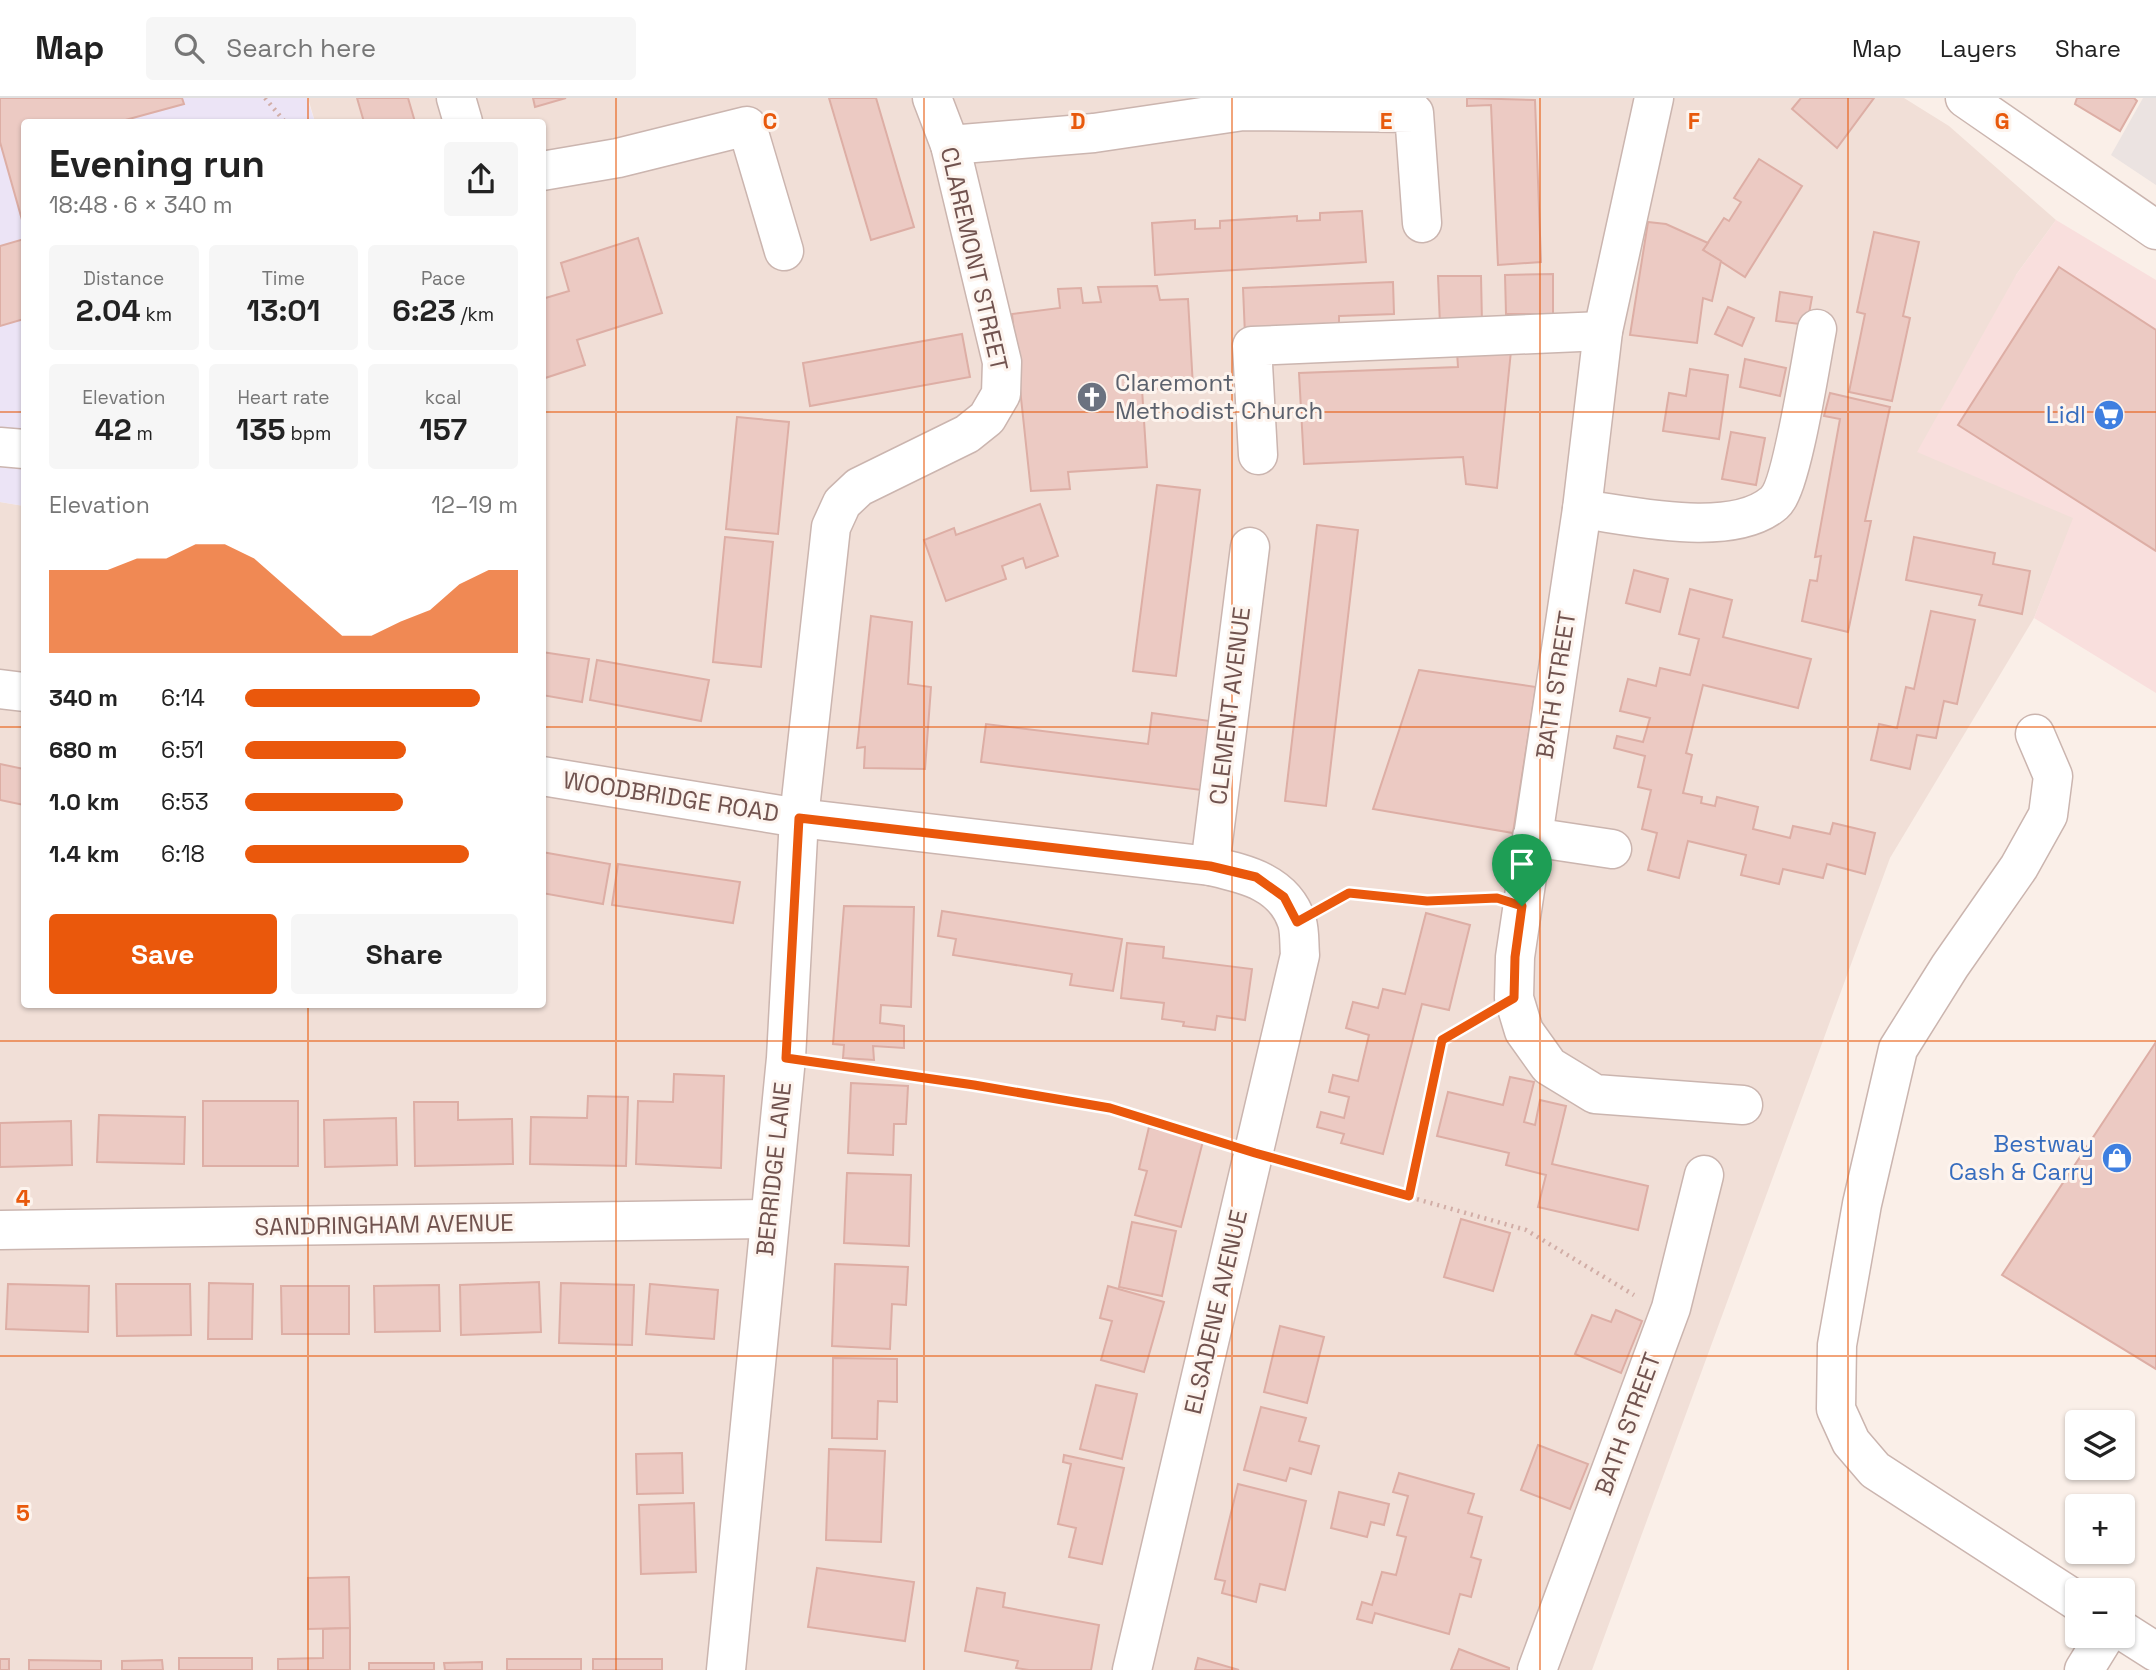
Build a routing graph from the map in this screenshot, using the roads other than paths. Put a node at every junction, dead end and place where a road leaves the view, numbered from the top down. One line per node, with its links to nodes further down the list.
1 (456, 98): 6 (street)
2 (932, 98): 7 (street, CLAREMONT STREET)
3 (1654, 98): 13 (street, BATH STREET)
4 (1965, 98): 10 (street)
5 (1242, 105): 7 (street); 9 (street)
6 (462, 119)
7 (950, 145): 14 (street, CLAREMONT STREET)
8 (546, 170): 11 (street)
9 (1422, 223)
10 (2156, 230)
11 (784, 251)
12 (1817, 329): 18 (street)
13 (1603, 331): 17 (street); 18 (street, BATH STREET)
14 (987, 418): 24 (street, BERRIDGE LANE)
15 (0, 447): 16 (street)
16 (21, 449)
17 (1258, 455)
18 (1582, 509): 25 (street, BATH STREET)
19 (1250, 547): 27 (street, CLEMENT AVENUE)
20 (0, 689): 21 (street)
21 (21, 692)
22 (2035, 734): 33 (street)
23 (546, 777): 24 (street, WOODBRIDGE ROAD)
24 (799, 818): 27 (street, WOODBRIDGE ROAD); 31 (street, BERRIDGE LANE)
25 (1532, 837): 26 (street); 29 (street, BATH STREET)
26 (1612, 849)
27 (1210, 866): 28 (street, WOODBRIDGE ROAD)
28 (1298, 939): 38 (street, ELSADENE AVENUE)
29 (1743, 1105)
30 (1704, 1175): 39 (street, BATH STREET)
31 (769, 1219): 32 (street, SANDRINGHAM AVENUE); 37 (street, BERRIDGE LANE)
32 (0, 1230)
33 (2065, 1593)
34 (2135, 1639): 36 (street)
35 (2098, 1648): 40 (street)
36 (2156, 1652)
37 (732, 1669)
38 (1132, 1670)
39 (1537, 1670)
40 (2084, 1670)

